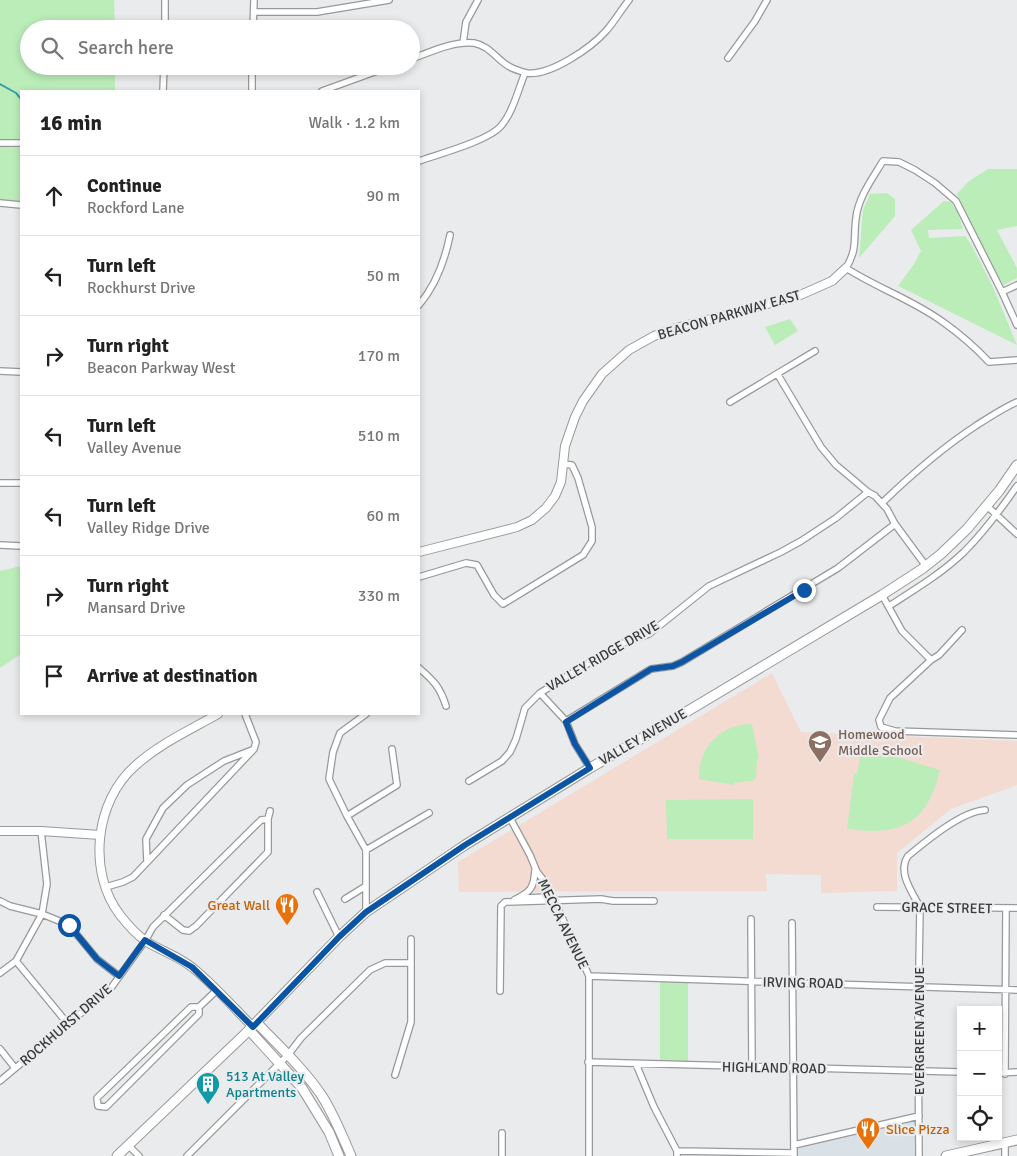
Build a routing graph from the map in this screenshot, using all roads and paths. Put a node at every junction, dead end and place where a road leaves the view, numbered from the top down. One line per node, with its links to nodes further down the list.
1 (165, 0): 8 (street)
2 (254, 0): 7 (street)
3 (389, 0): 7 (street)
4 (478, 0): 10 (street)
5 (629, 0): 13 (street)
6 (766, 0): 12 (street)
7 (254, 12): 9 (street)
8 (165, 20)
9 (254, 20)
10 (463, 43): 11 (street); 13 (street)
11 (420, 56)
12 (728, 58)
13 (525, 73): 22 (street)
14 (164, 75): 17 (street)
15 (252, 75): 18 (street)
16 (366, 75): 19 (street)
17 (163, 90)
18 (252, 90)
19 (325, 90)
20 (20, 143): 21 (street)
21 (0, 144)
22 (420, 161)
23 (0, 203): 24 (street)
24 (20, 204)
25 (450, 235): 29 (street)
26 (846, 268): 28 (street); 32 (street); 38 (street, BEACON PARKWAY EAST)
27 (1017, 285): 28 (street)
28 (1002, 292): 30 (street)
29 (420, 303)
30 (1017, 325)
31 (815, 351): 35 (street)
32 (1017, 360)
33 (0, 371): 34 (street)
34 (20, 372)
35 (778, 374): 36 (street); 43 (street)
36 (730, 402)
37 (1017, 402): 44 (street)
38 (563, 464): 51 (street, BEACON PARKWAY EAST); 53 (street)
39 (1017, 465): 45 (main road, VALLEY AVENUE)
40 (0, 483): 41 (street)
41 (20, 484)
42 (1017, 486): 46 (street)
43 (868, 492): 44 (street); 59 (street, VALLEY RIDGE DRIVE)
44 (882, 502): 47 (street)
45 (987, 506): 46 (street); 52 (main road, VALLEY AVENUE)
46 (997, 514): 48 (street); 55 (street)
47 (895, 524): 52 (street); 64 (street)
48 (1017, 534)
49 (0, 545): 50 (street)
50 (20, 546)
51 (420, 552)
52 (926, 566): 54 (main road, VALLEY AVENUE)
53 (420, 577)
54 (882, 595): 55 (street); 68 (main road, VALLEY AVENUE)
55 (889, 606): 57 (street)
56 (962, 630): 57 (street)
57 (931, 660): 65 (street)
58 (420, 669): 60 (street)
59 (540, 692): 64 (street, VALLEY RIDGE DRIVE); 69 (street, VALLEY RIDGE DRIVE)
60 (446, 706)
61 (216, 715): 78 (street)
62 (245, 715): 66 (street)
63 (365, 715): 73 (street)
64 (566, 722): 68 (street, VALLEY RIDGE DRIVE)
65 (1017, 736)
66 (254, 749): 80 (street); 80 (street)
67 (392, 749): 73 (street)
68 (590, 768): 74 (main road, VALLEY AVENUE)
69 (469, 781)
70 (270, 810): 75 (street)
71 (985, 810): 91 (street)
72 (429, 813): 79 (street)
73 (347, 816): 79 (street)
74 (510, 818): 81 (street, MECCA AVENUE); 94 (main road, VALLEY AVENUE)
75 (268, 819): 96 (street, ROCKHURST DRIVE); 96 (street)
76 (0, 831): 77 (street)
77 (41, 831): 78 (street); 95 (street)
78 (100, 835): 83 (street)
79 (366, 850): 82 (street)
80 (147, 862): 83 (street)
81 (535, 867): 87 (street); 88 (street, MECCA AVENUE)
82 (366, 886): 85 (street); 94 (street)
83 (106, 887): 101 (street)
84 (317, 892): 99 (street)
85 (345, 899)
86 (0, 900): 95 (street)
87 (515, 900): 88 (street); 113 (street)
88 (552, 900): 89 (street); 106 (street, MECCA AVENUE)
89 (654, 901)
90 (877, 907): 91 (street, GRACE STREET)
91 (920, 907): 92 (street, GRACE STREET); 109 (street, EVERGREEN AVENUE)
92 (1006, 908): 93 (street, GRACE STREET); 110 (street)
93 (1017, 908)
94 (366, 912): 99 (main road, VALLEY AVENUE)
95 (42, 914): 102 (street); 105 (street)
96 (164, 915): 101 (street, ROCKHURST DRIVE)
97 (751, 919): 107 (street)
98 (792, 924): 108 (street)
99 (339, 937): 116 (main road, VALLEY AVENUE)
100 (411, 939): 103 (street)
101 (145, 940): 105 (street, ROCKHURST DRIVE); 111 (street)
102 (16, 961): 104 (street); 115 (street)
103 (410, 963): 119 (street); 130 (street)
104 (0, 973)
105 (119, 976): 115 (street, ROCKHURST DRIVE)
106 (589, 976): 107 (street, IRVING ROAD); 120 (street, MECCA AVENUE)
107 (751, 982): 108 (street, IRVING ROAD); 123 (street)
108 (793, 983): 109 (street, IRVING ROAD); 125 (street)
109 (919, 987): 110 (street, IRVING ROAD); 126 (street, EVERGREEN AVENUE)
110 (1005, 989): 112 (street, IRVING ROAD); 118 (street)
111 (217, 990): 114 (street); 116 (street)
112 (1017, 990)
113 (500, 991)
114 (199, 1007): 114 (street)
115 (68, 1024): 124 (street, ROCKHURST DRIVE)
116 (253, 1026): 119 (main road); 121 (main road); 137 (main road, VALLEY AVENUE)
117 (0, 1049): 124 (street)
118 (1002, 1053)
119 (288, 1055): 121 (street); 144 (main road)
120 (588, 1062): 122 (street, HIGHLAND ROAD); 146 (street, MECCA AVENUE)
121 (280, 1063): 142 (street); 143 (main road)
122 (636, 1064): 123 (street, HIGHLAND ROAD); 138 (street)
123 (752, 1067): 125 (street, HIGHLAND ROAD)
124 (15, 1068): 131 (street, ROCKHURST DRIVE)
125 (794, 1068): 126 (street, HIGHLAND ROAD); 136 (street)
126 (918, 1070): 127 (street, HIGHLAND ROAD); 132 (street, EVERGREEN AVENUE)
127 (957, 1072)
128 (1017, 1072): 129 (street)
129 (1002, 1074)
130 (394, 1075)
131 (0, 1081)
132 (919, 1116): 136 (street); 147 (street, EVERGREEN AVENUE)
133 (502, 1133): 145 (street)
134 (1017, 1140): 135 (main road)
135 (1005, 1143): 148 (main road); 149 (street)
136 (794, 1145): 139 (street)
137 (129, 1146): 140 (main road, VALLEY AVENUE); 141 (street)
138 (677, 1153): 139 (street)
139 (794, 1154)
140 (117, 1156)
141 (139, 1156)
142 (187, 1156)
143 (339, 1156)
144 (350, 1156)
145 (502, 1156)
146 (589, 1156)
147 (919, 1156)
148 (946, 1156)
149 (1005, 1156)

